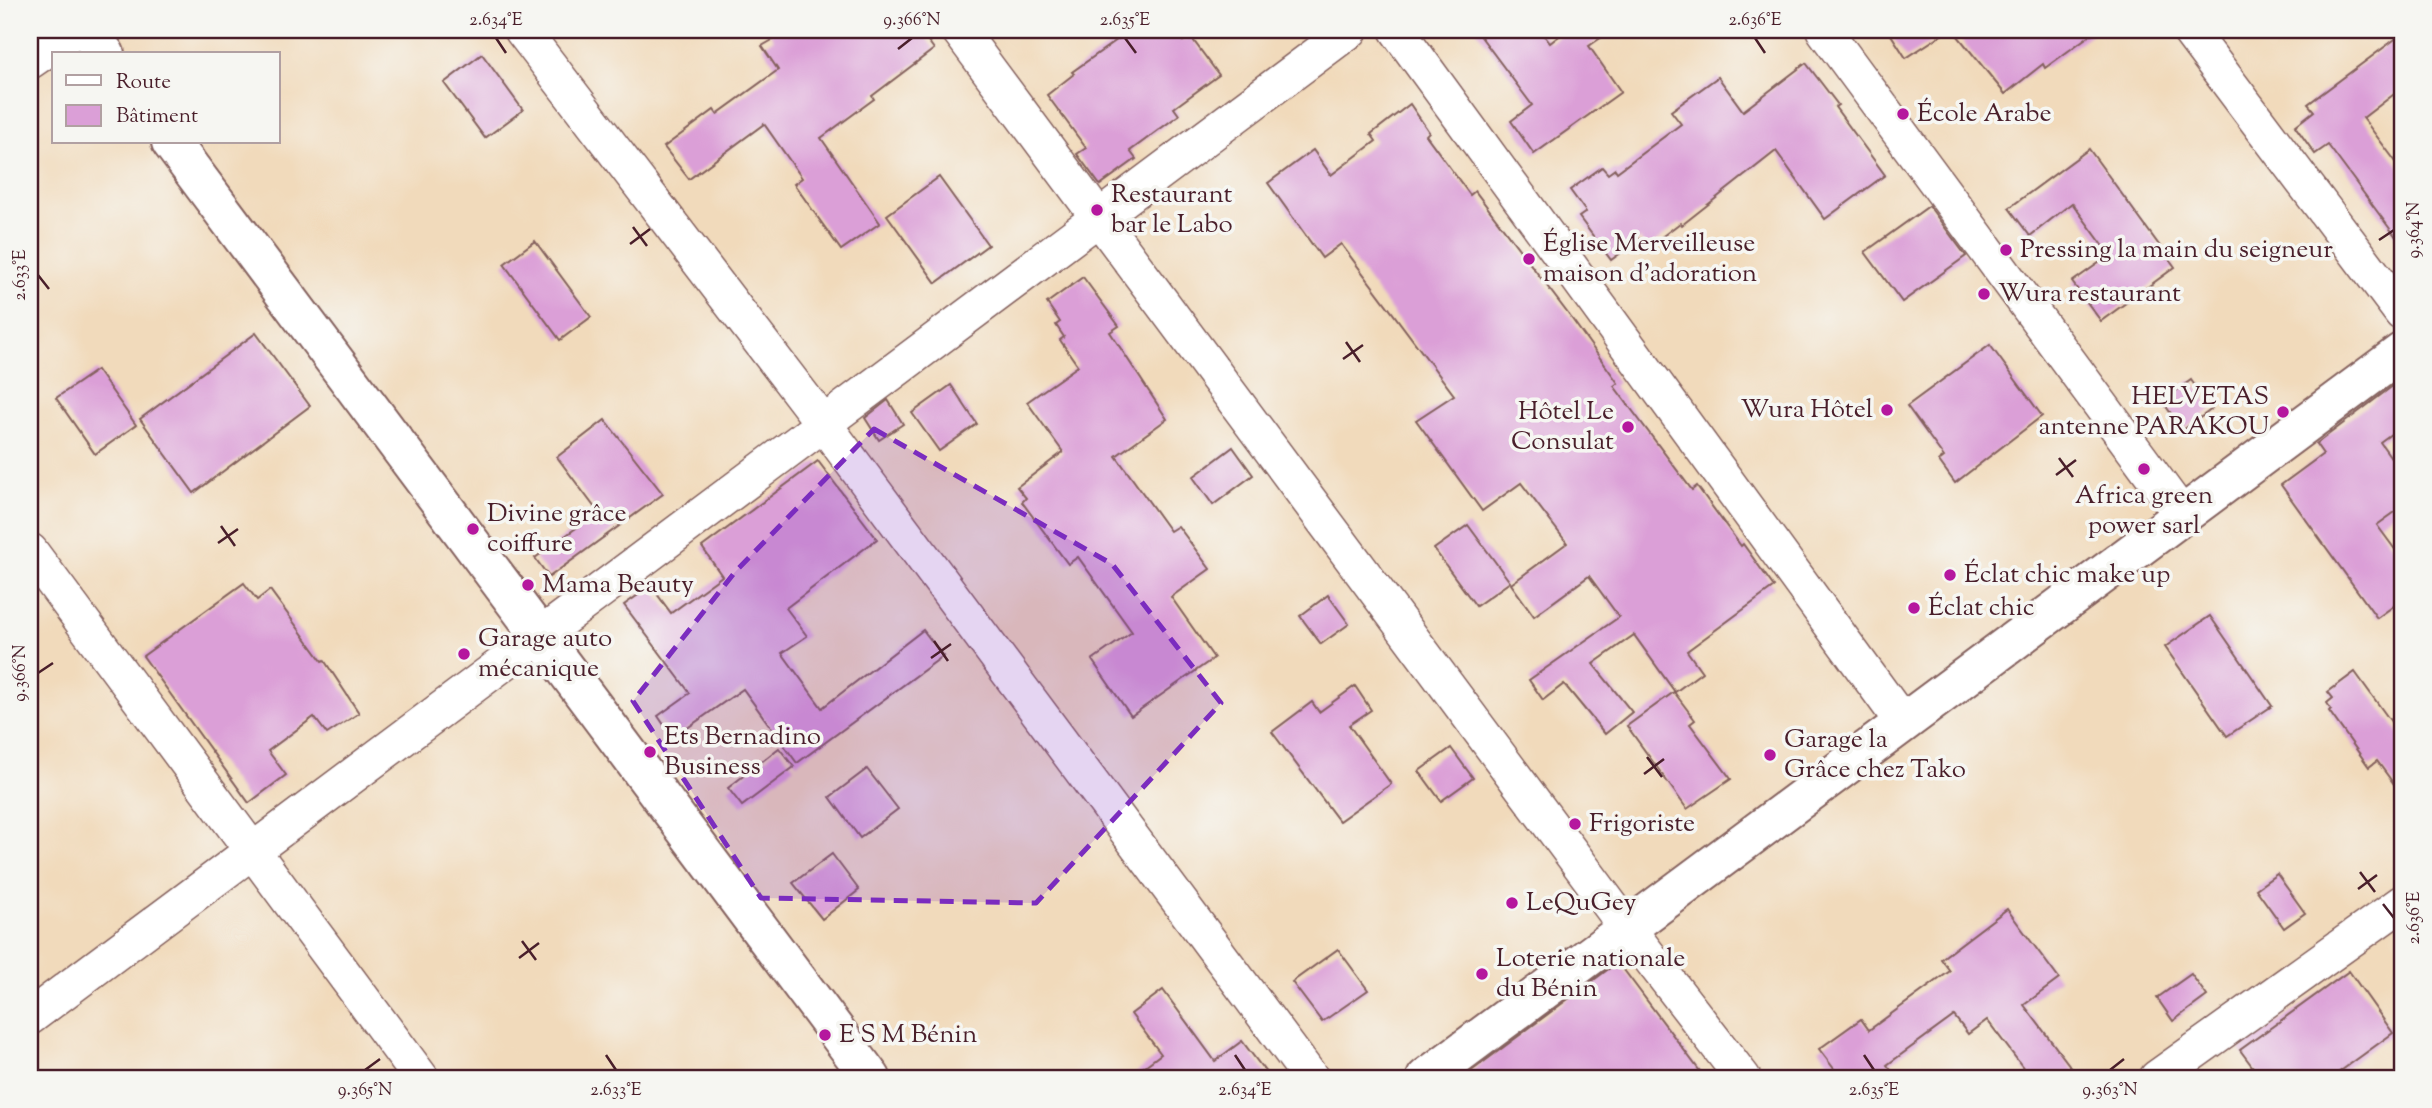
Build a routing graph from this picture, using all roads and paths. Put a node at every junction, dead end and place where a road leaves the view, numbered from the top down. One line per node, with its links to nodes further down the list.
1 (75, 30): 10 (street)
2 (87, 30): 9 (street)
3 (522, 30): 15 (street)
4 (959, 30): 12 (street)
5 (1350, 30): 12 (street)
6 (1397, 30): 19 (street)
7 (1824, 30): 16 (street)
8 (2189, 30): 13 (street)
9 (104, 52)
10 (30, 61)
11 (172, 144): 18 (street)
12 (1100, 217): 15 (street); 22 (street)
13 (2402, 313)
14 (2402, 352): 16 (street)
15 (823, 424): 18 (street); 26 (street)
16 (2182, 515): 19 (street)
17 (30, 551): 20 (street)
18 (540, 635): 20 (street); 25 (street)
19 (1903, 723): 22 (street)
20 (253, 850): 23 (street); 24 (street)
21 (2402, 903): 29 (street)
22 (1627, 928): 27 (street); 28 (street)
23 (30, 1017)
24 (421, 1078)
25 (871, 1078)
26 (1311, 1078)
27 (1426, 1078)
28 (1743, 1078)
29 (2157, 1078)

